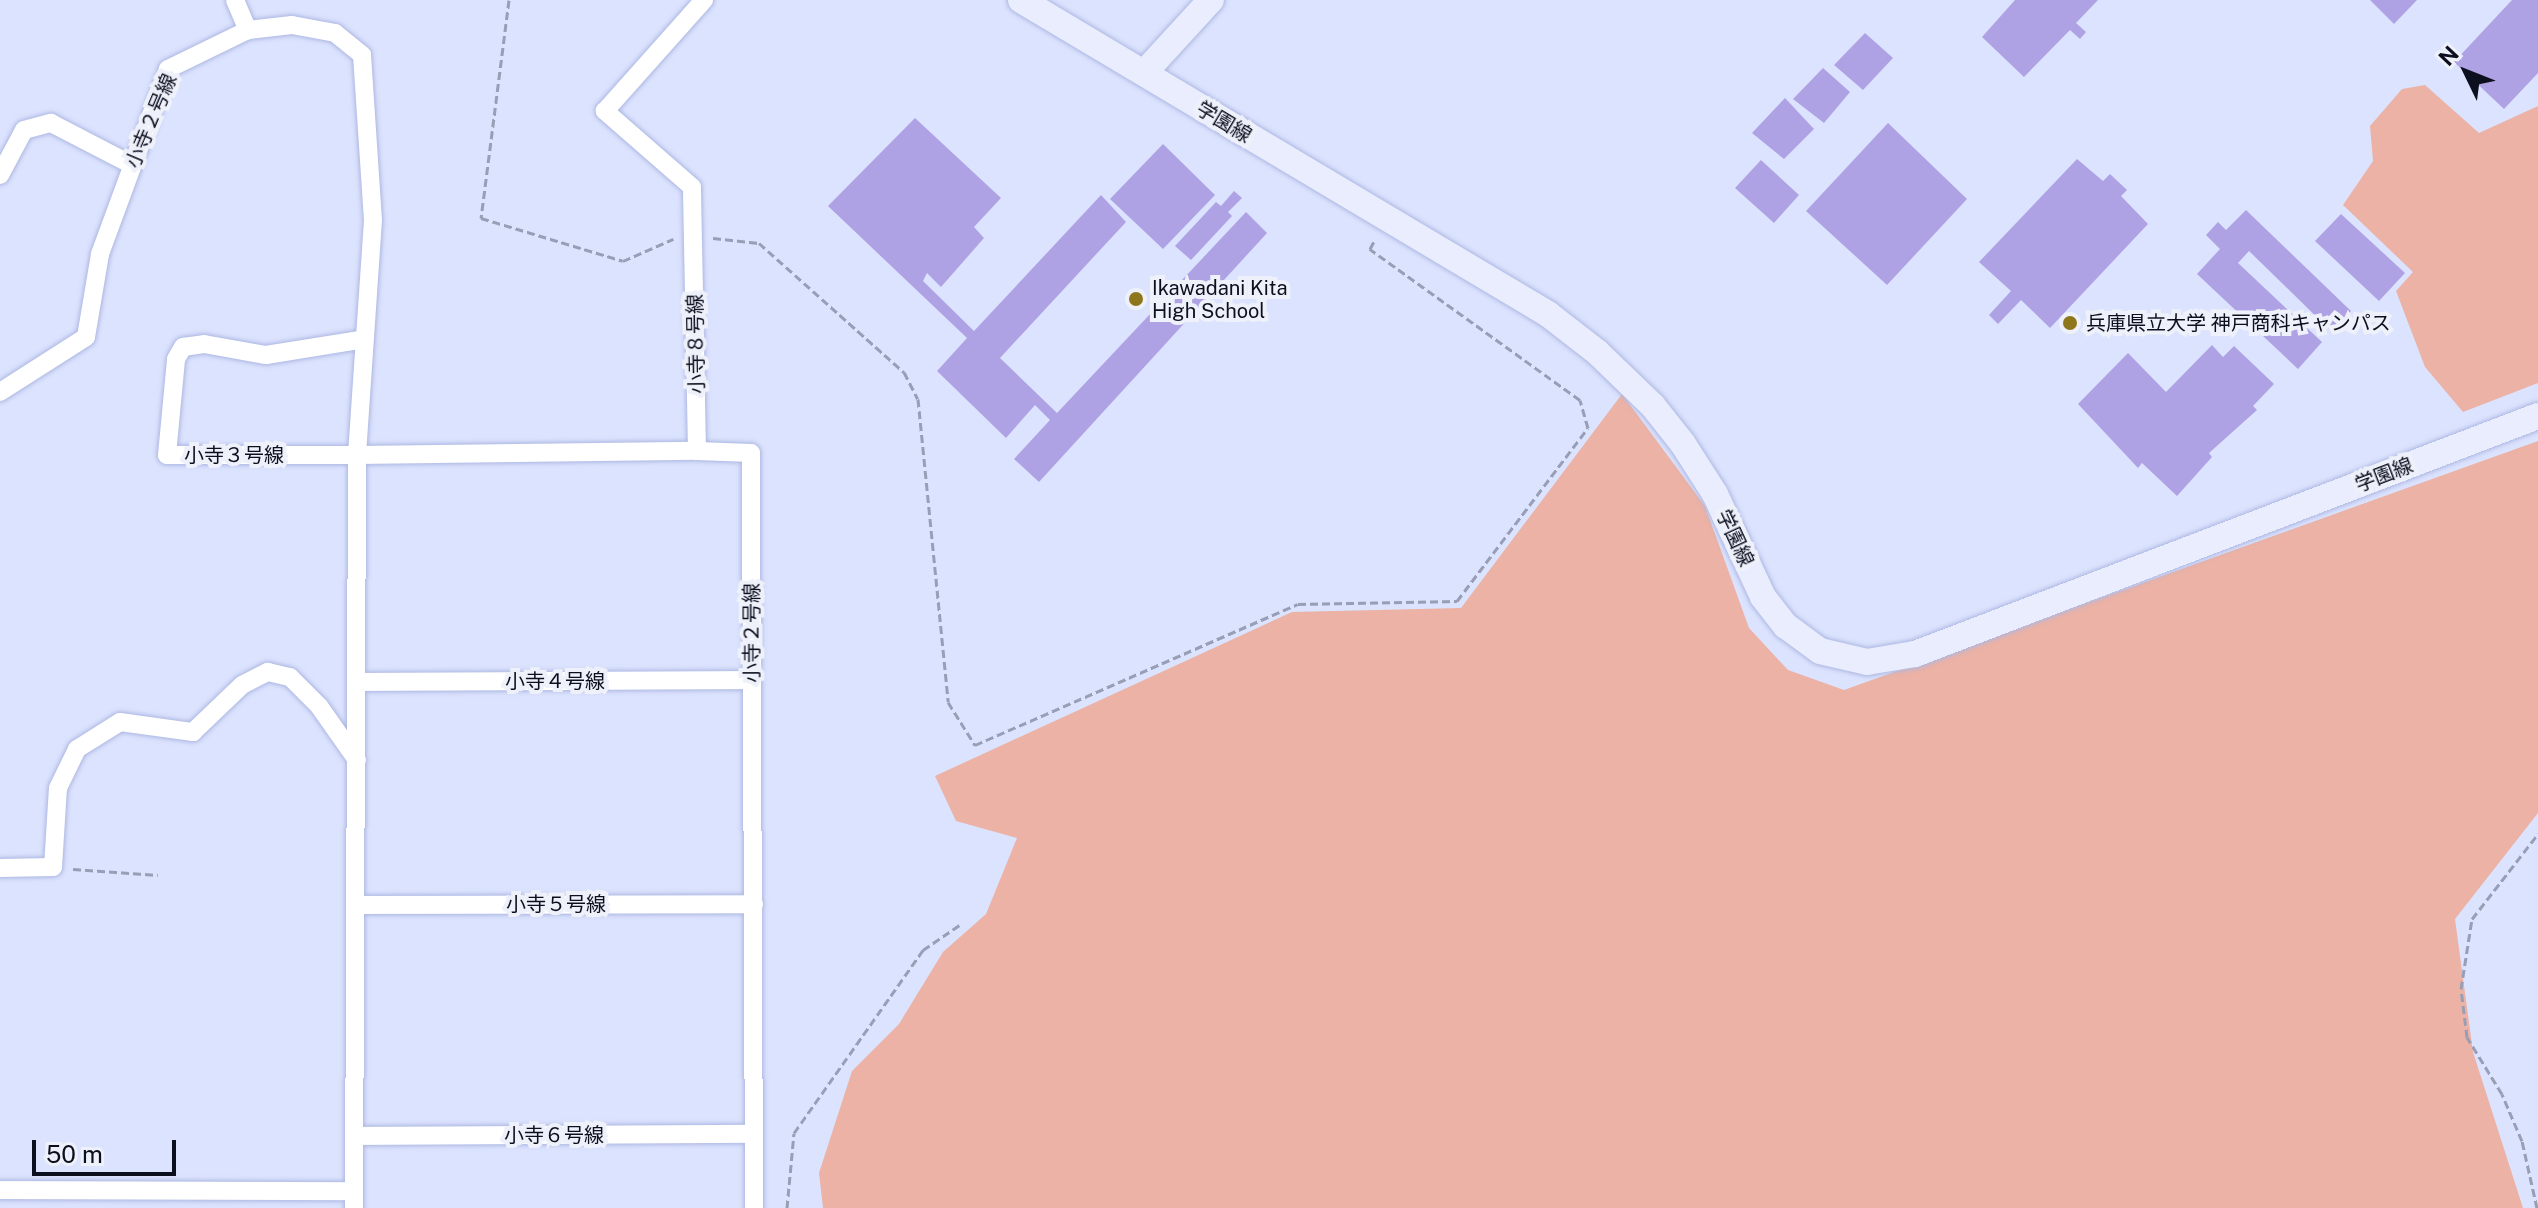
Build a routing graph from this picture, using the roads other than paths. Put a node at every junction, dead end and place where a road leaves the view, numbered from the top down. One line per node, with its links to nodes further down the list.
1 (235, 0): 5 (street)
2 (704, 0): 12 (street, 小寺８号線)
3 (1021, 0): 6 (street, 学園線)
4 (1211, 0): 6 (street)
5 (248, 30): 7 (street, 小寺２号線); 9 (street, 小寺２号線)
6 (1144, 73): 11 (street, 学園線)
7 (132, 165): 8 (street); 10 (street, 小寺２号線)
8 (0, 175)
9 (365, 339): 13 (street, 小寺２号線); 13 (street, 小寺３号線)
10 (0, 392)
11 (2538, 416)
12 (697, 451): 13 (street, 小寺２号線); 14 (street, 小寺２号線)
13 (357, 455): 15 (street, 小寺２号線)
14 (752, 680): 15 (street, 小寺４号線); 18 (street, 小寺２号線)
15 (358, 682): 16 (street, 小寺２号線)
16 (357, 760): 17 (street); 19 (street, 小寺２号線)
17 (0, 868)
18 (754, 904): 19 (street, 小寺５号線); 20 (street, 小寺２号線)
19 (357, 905): 21 (street, 小寺２号線)
20 (753, 1134): 21 (street, 小寺６号線); 24 (street, 小寺２号線)
21 (354, 1136): 23 (street, 小寺２号線)
22 (0, 1190): 23 (street)
23 (354, 1199)
24 (754, 1208)

